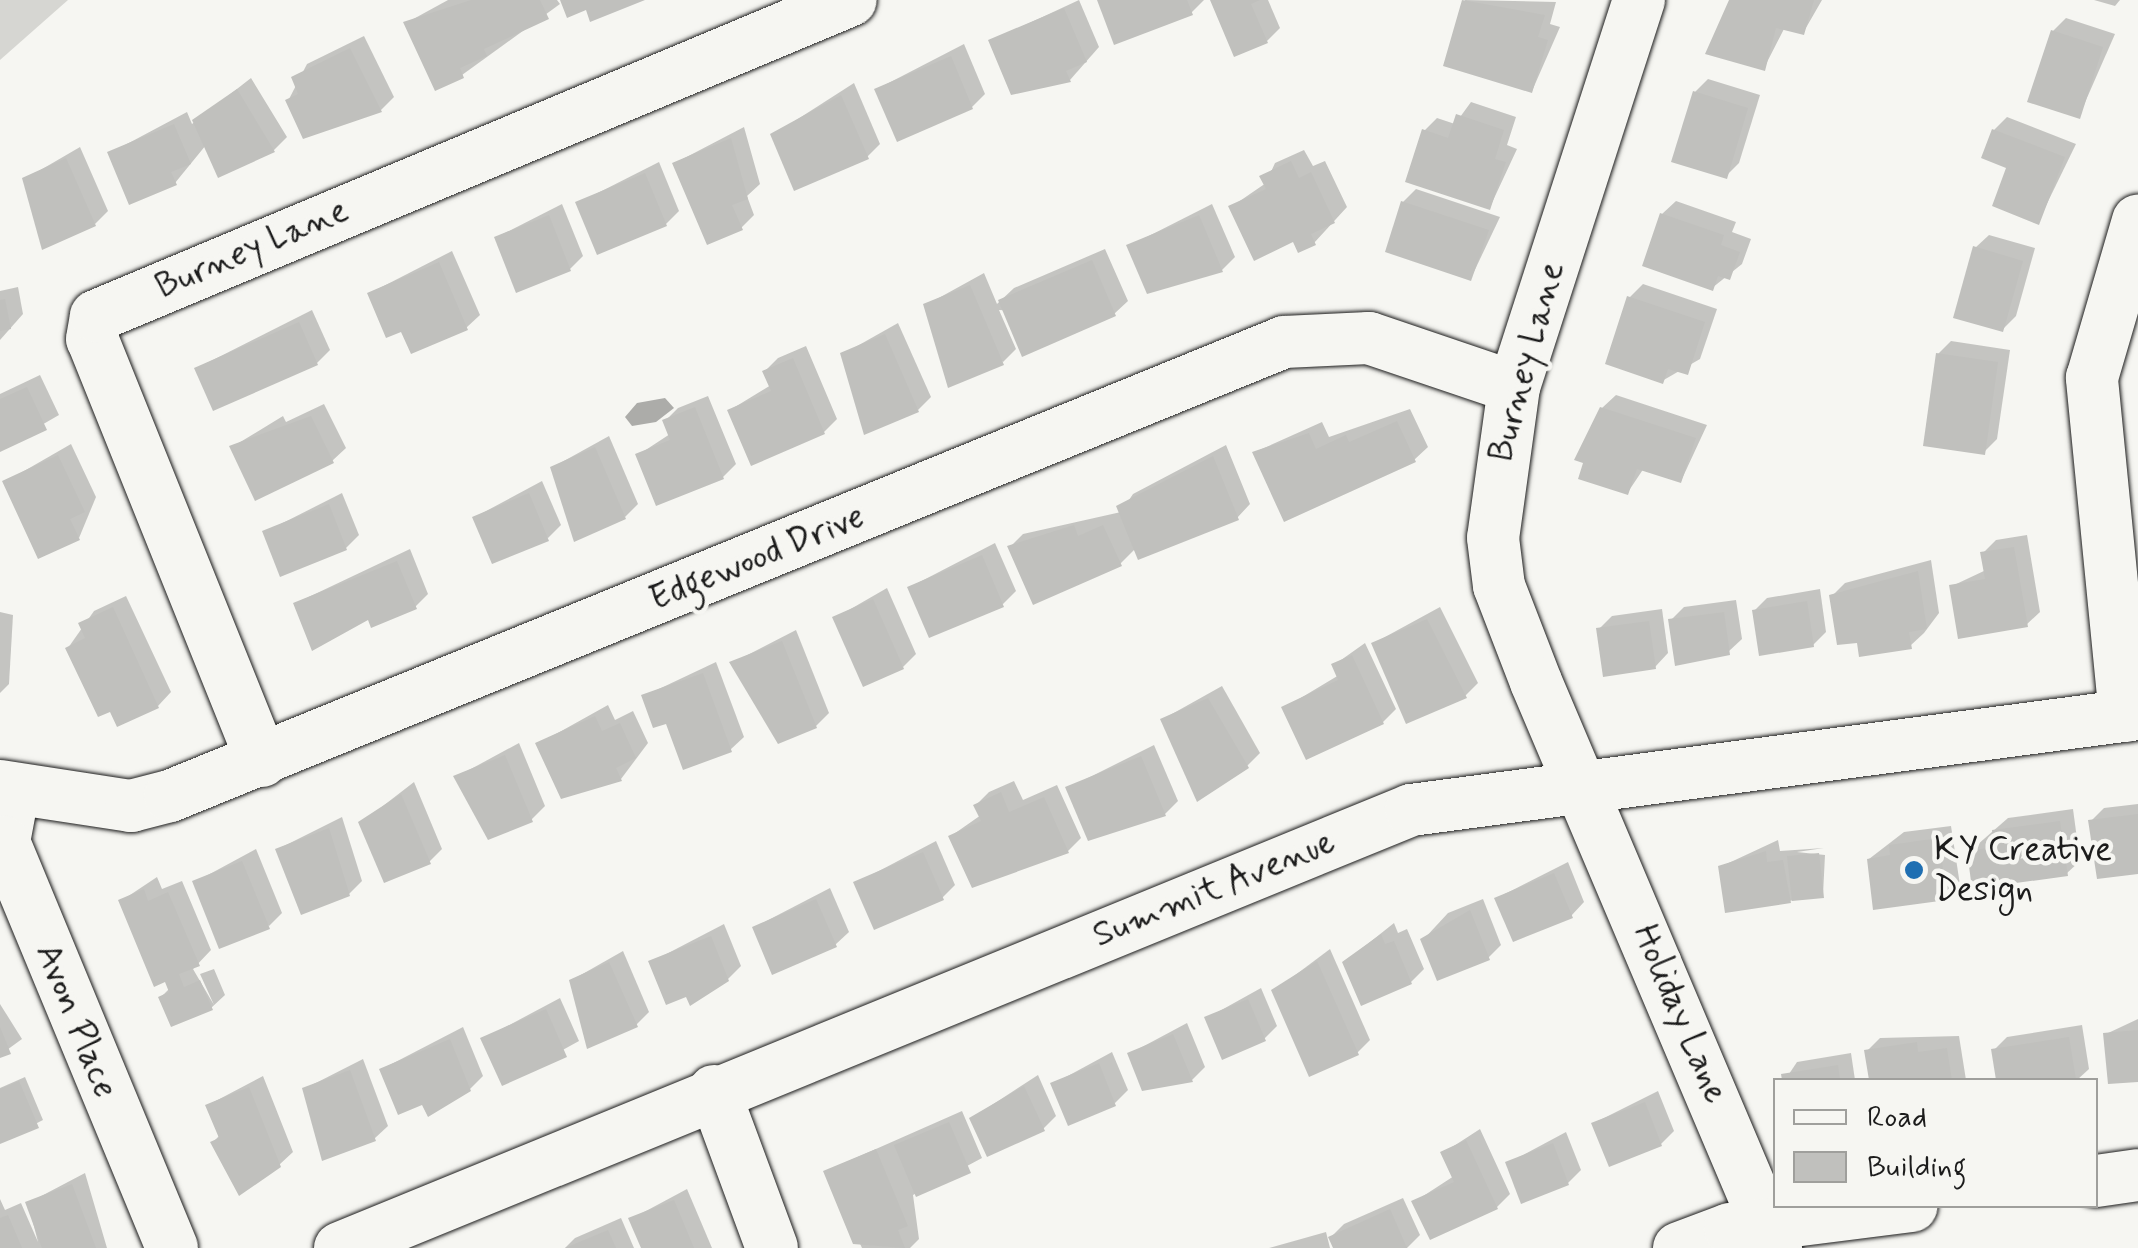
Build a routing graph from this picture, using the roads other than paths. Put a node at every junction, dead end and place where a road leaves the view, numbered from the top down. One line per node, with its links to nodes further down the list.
1 (851, 0): 6 (street, Burney Lane)
2 (1639, 0): 4 (street, Burney Lane)
3 (2138, 220): 5 (street)
4 (1514, 386): 6 (street, Edgewood Drive); 7 (street, Burney Lane)
5 (2132, 715): 7 (street, Summit Avenue)
6 (262, 761): 8 (street, Edgewood Drive)
7 (1580, 781): 9 (street, Summit Avenue); 13 (street, Holiday Lane)
8 (7, 788): 14 (street, Avon Place)
9 (714, 1091): 15 (street, Summit Avenue); 16 (street)
10 (2138, 1175): 11 (street)
11 (2098, 1181)
12 (1903, 1208): 13 (street)
13 (1771, 1237): 17 (street)
14 (172, 1248)
15 (340, 1248)
16 (772, 1248)
17 (1679, 1248)

